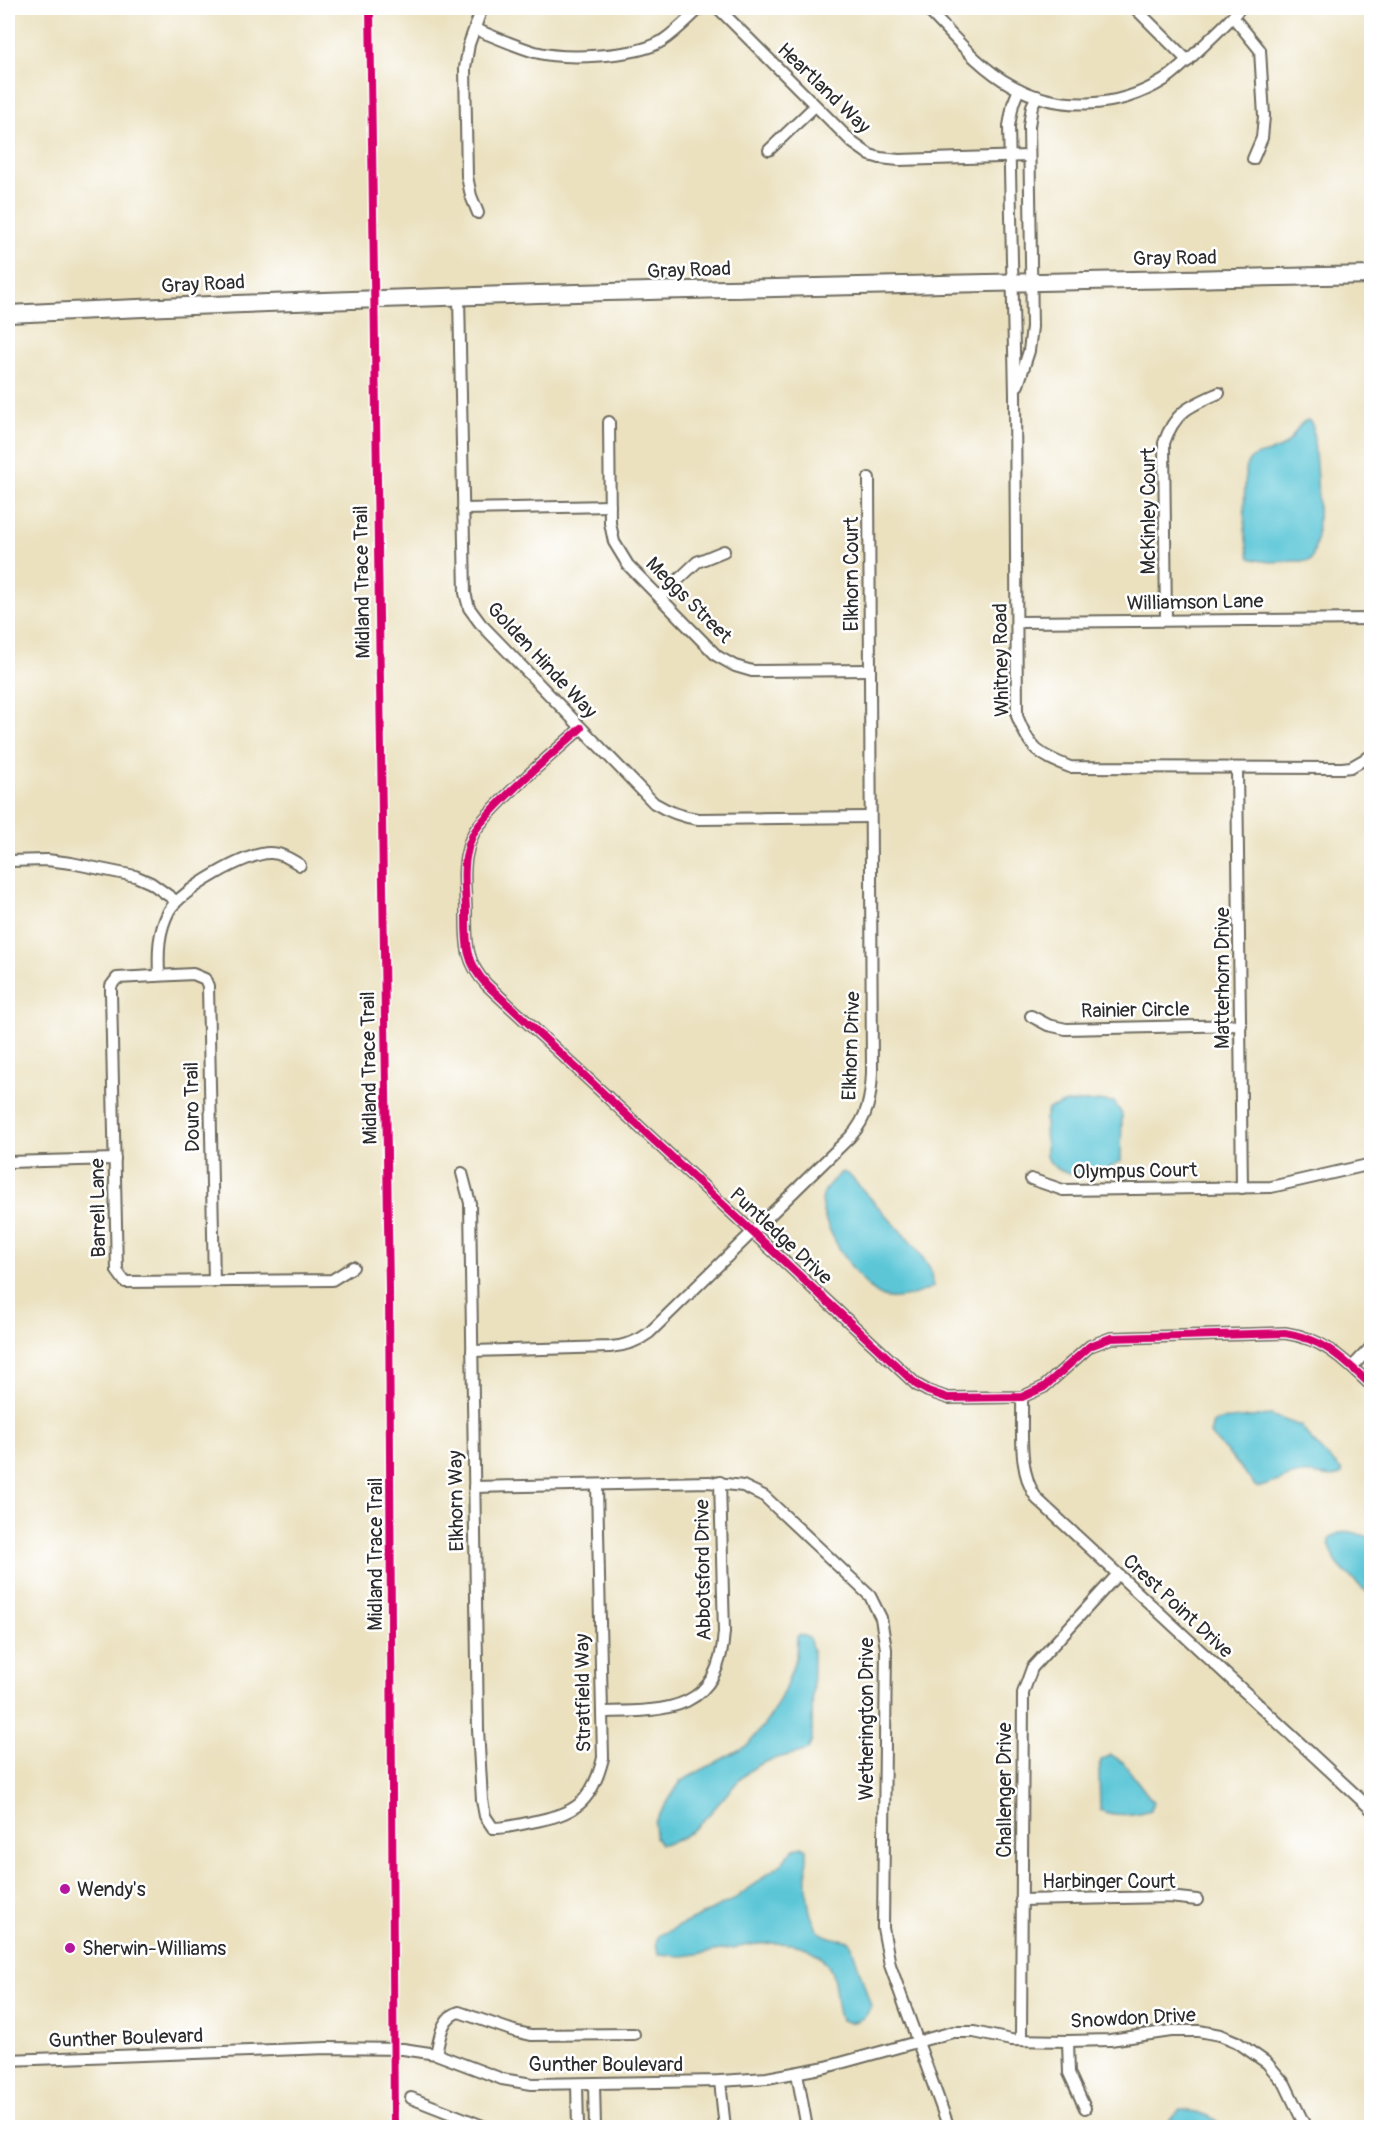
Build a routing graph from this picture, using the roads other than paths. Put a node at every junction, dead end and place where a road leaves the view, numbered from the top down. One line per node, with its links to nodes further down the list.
1 (482, 8): 8 (street)
2 (700, 8): 8 (street)
3 (718, 8): 12 (street, Heartland Way)
4 (926, 8): 10 (street)
5 (1135, 8): 9 (street)
6 (1240, 8): 7 (street)
7 (1233, 17): 9 (street); 16 (street)
8 (475, 29): 17 (street)
9 (1188, 61): 11 (street)
10 (1019, 89): 11 (street); 14 (street, Whitney Road)
11 (1037, 96): 15 (street, Whitney Road)
12 (815, 106): 13 (street); 14 (street, Heartland Way)
13 (769, 150)
14 (1010, 156): 15 (street, Heartland Way); 19 (street, Whitney Road)
15 (1029, 156): 20 (street, Whitney Road)
16 (1253, 159)
17 (478, 213)
18 (1371, 275): 20 (street, Gray Road)
19 (1014, 282): 20 (street, Gray Road); 21 (street, Gray Road); 24 (street, Whitney Road)
20 (1032, 282): 24 (street, Whitney Road)
21 (459, 297): 22 (street, Gray Road); 28 (street, Golden Hinde Way)
22 (8, 314)
23 (1219, 393): 32 (street, McKinley Court)
24 (1015, 394): 33 (street, Whitney Road)
25 (609, 422): 27 (street, Meggs Street)
26 (869, 478): 34 (street, Elkhorn Court)
27 (610, 506): 28 (street); 30 (street, Meggs Street)
28 (463, 508): 35 (street, Golden Hinde Way)
29 (724, 551): 30 (street)
30 (660, 597): 34 (street, Meggs Street)
31 (1371, 618): 32 (street, Williamson Lane)
32 (1166, 620): 33 (street, Williamson Lane)
33 (1018, 622): 37 (street, Whitney Road)
34 (870, 670): 38 (street, Elkhorn Drive)
35 (581, 728): 38 (street, Golden Hinde Way); 51 (street, Puntledge Drive)
36 (1371, 755): 37 (street, Whitney Road)
37 (1238, 768): 44 (street, Matterhorn Drive)
38 (870, 818): 51 (street, Elkhorn Drive)
39 (8, 861): 41 (street)
40 (300, 865): 41 (street)
41 (176, 901): 42 (street)
42 (159, 974): 45 (street, Barrell Lane); 53 (street, Douro Trail)
43 (1031, 1016): 44 (street, Rainier Circle)
44 (1241, 1025): 50 (street, Matterhorn Drive)
45 (115, 1159): 46 (street); 53 (street, Barrell Lane)
46 (8, 1162)
47 (1371, 1164): 50 (street, Olympus Court)
48 (462, 1173): 55 (street, Elkhorn Way)
49 (1031, 1179): 50 (street, Olympus Court)
50 (1242, 1188)
51 (752, 1233): 55 (street, Elkhorn Drive); 58 (street, Puntledge Drive)
52 (353, 1267): 53 (street, Barrell Lane)
53 (214, 1282)
54 (1371, 1346): 56 (street)
55 (472, 1351): 61 (street, Elkhorn Way)
56 (1352, 1367): 57 (street, Puntledge Drive); 58 (street, Puntledge Drive)
57 (1371, 1386)
58 (1022, 1397): 62 (street, Crest Point Drive)
59 (720, 1482): 60 (street, Wetherington Drive); 63 (street, Abbotsford Drive); 70 (street, Wetherington Drive)
60 (597, 1485): 61 (street, Wetherington Drive); 63 (street, Stratfield Way)
61 (474, 1487): 65 (street, Elkhorn Way)
62 (1117, 1575): 64 (street, Crest Point Drive); 66 (street, Challenger Drive)
63 (602, 1712): 65 (street, Stratfield Way)
64 (1371, 1810)
65 (493, 1828)
66 (1021, 1900): 67 (street, Harbinger Court); 69 (street, Challenger Drive)
67 (1197, 1900)
68 (634, 2034): 72 (street)
69 (1021, 2040): 70 (street, Snowdon Drive); 71 (street, Snowdon Drive)
70 (918, 2041): 74 (street, Gunther Boulevard); 86 (street, Wetherington Drive)
71 (1068, 2041): 79 (street); 87 (street, Snowdon Drive)
72 (436, 2054): 73 (street, Gunther Boulevard); 77 (street, Gunther Boulevard)
73 (8, 2060)
74 (797, 2073): 75 (street, Gunther Boulevard); 85 (street)
75 (720, 2081): 76 (street, Gunther Boulevard); 84 (street)
76 (594, 2083): 77 (street, Gunther Boulevard); 83 (street)
77 (577, 2084): 82 (street)
78 (411, 2098): 80 (street)
79 (1085, 2108)
80 (456, 2122): 81 (street)
81 (488, 2127)
82 (578, 2127)
83 (595, 2127)
84 (725, 2127)
85 (807, 2127)
86 (949, 2127)
87 (1306, 2127)

